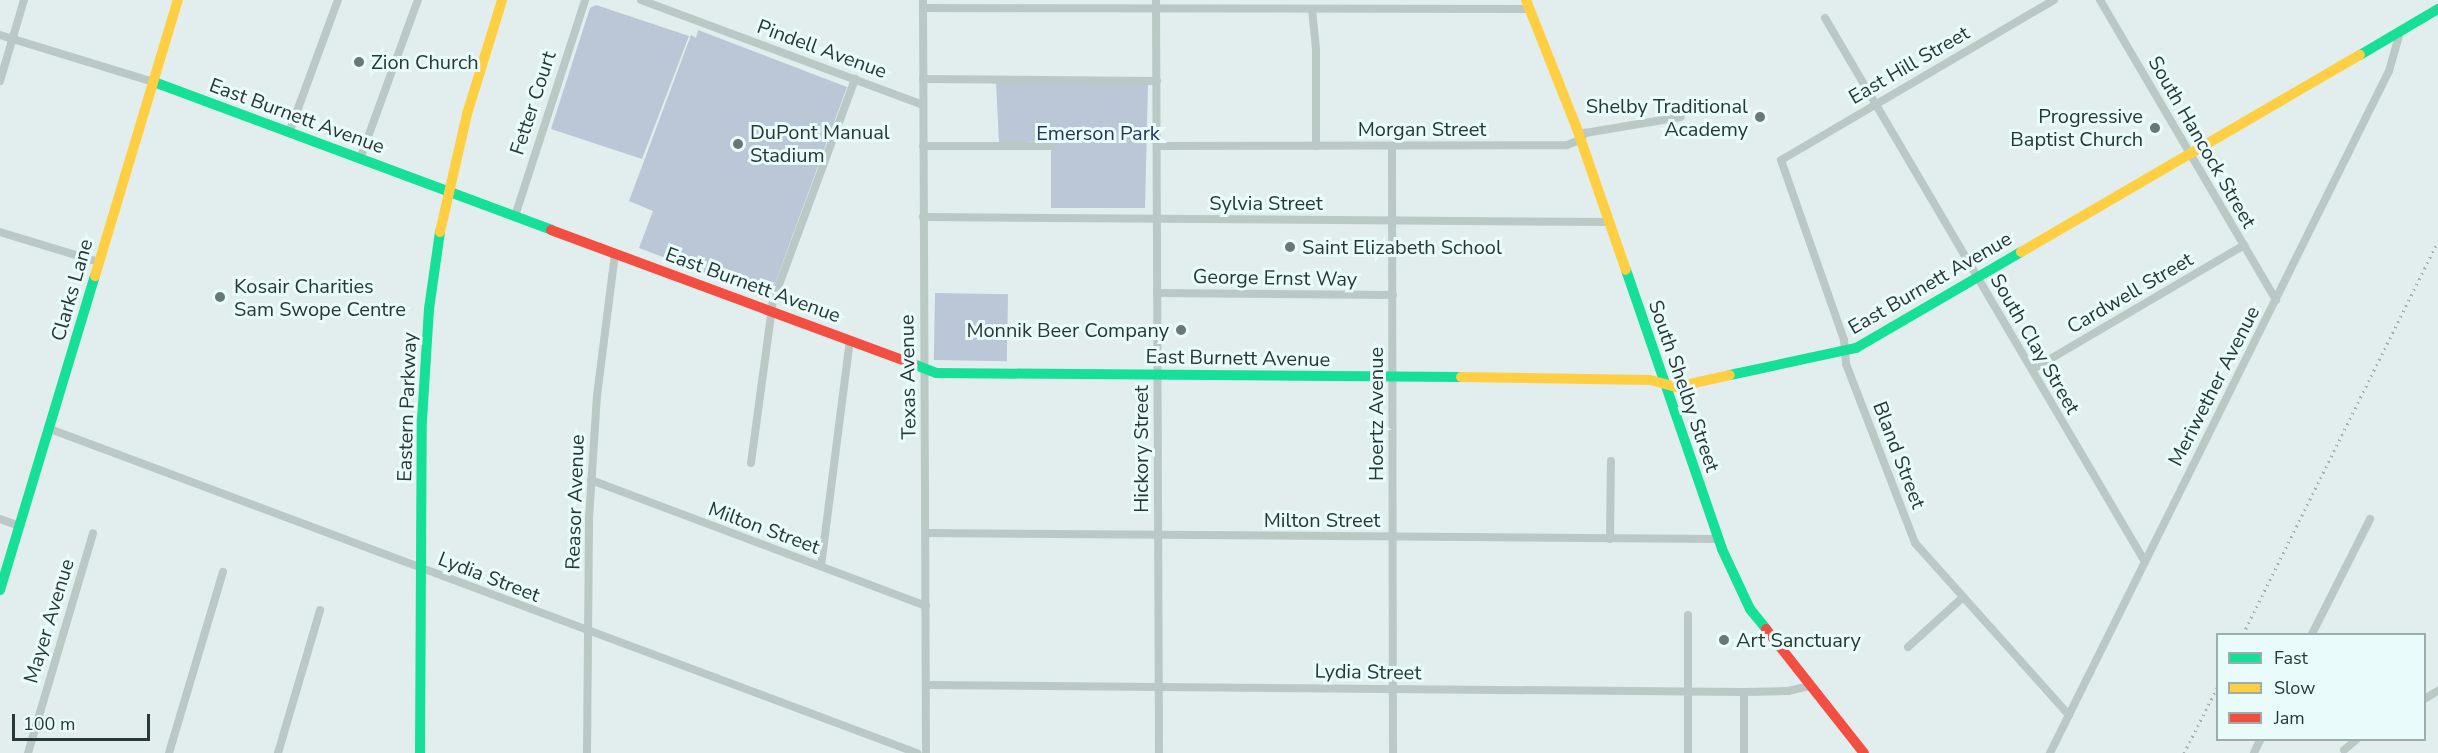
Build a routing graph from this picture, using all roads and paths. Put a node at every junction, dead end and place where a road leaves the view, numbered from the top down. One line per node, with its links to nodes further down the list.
1 (24, 0): 19 (street)
2 (178, 0): 24 (street, Clarks Lane)
3 (338, 0): 28 (street)
4 (418, 0): 36 (street)
5 (502, 0): 38 (street, Eastern Parkway)
6 (585, 0): 39 (street, Fetter Court)
7 (641, 0): 10 (street, Pindell Avenue)
8 (2054, 0): 25 (street, East Hill Street)
9 (2100, 0): 35 (street, South Hancock Street)
10 (664, 4): 20 (street, Pindell Avenue)
11 (923, 4): 12 (street); 21 (street, Texas Avenue)
12 (1156, 4): 14 (street); 23 (street, Hickory Street)
13 (1527, 5): 14 (street); 29 (street, South Shelby Street)
14 (1312, 9): 33 (street)
15 (2438, 9): 17 (street, East Burnett Avenue)
16 (1825, 18): 25 (street, South Clay Street)
17 (2400, 32): 35 (street, East Burnett Avenue); 51 (street, Meriwether Avenue)
18 (0, 35): 19 (street, East Burnett Avenue)
19 (12, 39): 22 (street); 24 (street, East Burnett Avenue)
20 (855, 79): 26 (street, Pindell Avenue); 52 (street)
21 (923, 79): 23 (street); 26 (street, Texas Avenue)
22 (0, 81)
23 (1157, 81): 32 (street, Hickory Street)
24 (154, 82): 28 (street, East Burnett Avenue); 47 (street, Clarks Lane)
25 (1877, 103): 37 (street, East Hill Street); 48 (street, South Clay Street)
26 (923, 105): 30 (street, Texas Avenue)
27 (1681, 117): 29 (street, Morgan Street)
28 (289, 133): 36 (street, East Burnett Avenue)
29 (1581, 140): 34 (street, Morgan Street); 43 (street, South Shelby Street)
30 (923, 146): 31 (street); 40 (street, Texas Avenue)
31 (1051, 146)
32 (1157, 146): 33 (street, Morgan Street); 41 (street, Hickory Street)
33 (1316, 146): 34 (street, Morgan Street)
34 (1392, 146): 42 (street, Hoertz Avenue)
35 (2190, 153): 45 (street, South Hancock Street); 48 (street, East Burnett Avenue)
36 (360, 159): 38 (street, East Burnett Avenue)
37 (1781, 160): 54 (street, Bland Street)
38 (448, 191): 39 (street, East Burnett Avenue); 75 (street, Eastern Parkway)
39 (515, 216): 46 (street, East Burnett Avenue)
40 (923, 217): 41 (street, Sylvia Street); 55 (street, Texas Avenue)
41 (1157, 219): 42 (street, Sylvia Street); 49 (street, Hickory Street)
42 (1392, 221): 43 (street, Sylvia Street); 50 (street, Hoertz Avenue)
43 (1608, 222): 59 (street, South Shelby Street)
44 (0, 232): 47 (street)
45 (2244, 245): 51 (street, South Hancock Street); 56 (street, Cardwell Street)
46 (615, 253): 52 (street, East Burnett Avenue); 63 (street, Reasor Avenue)
47 (99, 262): 60 (street, Clarks Lane)
48 (1977, 278): 54 (street, East Burnett Avenue); 56 (street, South Clay Street)
49 (1157, 293): 50 (street, George Ernst Way); 57 (street, Hickory Street)
50 (1393, 296): 58 (street, Hoertz Avenue)
51 (2276, 300): 73 (street, Meriwether Avenue)
52 (772, 311): 53 (street, East Burnett Avenue); 62 (street)
53 (850, 340): 55 (street, East Burnett Avenue); 74 (street)
54 (1845, 351): 59 (street, East Burnett Avenue); 78 (street, Bland Street)
55 (925, 368): 57 (street, East Burnett Avenue); 68 (street, Texas Avenue)
56 (2033, 369): 73 (street, South Clay Street)
57 (1158, 376): 58 (street, East Burnett Avenue); 69 (street, Hickory Street)
58 (1393, 378): 59 (street, East Burnett Avenue); 70 (street, Hoertz Avenue)
59 (1664, 384): 72 (street, South Shelby Street)
60 (50, 429): 66 (street, Clarks Lane); 75 (street, Lydia Street)
61 (1611, 461): 71 (street)
62 (751, 463)
63 (591, 480): 74 (street, Milton Street); 82 (street, Reasor Avenue)
64 (0, 519): 66 (street)
65 (2370, 519): 83 (street)
66 (19, 526): 77 (street, Clarks Lane)
67 (93, 533): 94 (street, Mayer Avenue)
68 (926, 533): 69 (street, Milton Street); 79 (street, Texas Avenue)
69 (1158, 535): 70 (street, Milton Street); 87 (street, Hickory Street)
70 (1393, 537): 71 (street, Milton Street); 88 (street, Hoertz Avenue)
71 (1610, 539): 72 (street, Milton Street)
72 (1718, 539): 86 (street, South Shelby Street)
73 (2145, 562): 91 (street, Meriwether Avenue)
74 (821, 566): 79 (street, Milton Street)
75 (422, 569): 82 (street, Lydia Street); 97 (street, Eastern Parkway)
76 (223, 572): 95 (street)
77 (0, 590)
78 (1962, 598): 84 (street); 91 (street, Bland Street)
79 (926, 606): 85 (street, Texas Avenue)
80 (320, 610): 96 (street)
81 (1688, 615): 89 (street)
82 (588, 632): 98 (street, Reasor Avenue); 99 (street, Lydia Street)
83 (2313, 633)
84 (1908, 647)
85 (926, 685): 87 (street, Lydia Street); 100 (street, Texas Avenue)
86 (1810, 686): 90 (street, Lydia Street); 105 (street, South Shelby Street)
87 (1158, 687): 88 (street, Lydia Street); 101 (street, Hickory Street)
88 (1393, 689): 89 (street, Lydia Street); 102 (street, Hoertz Avenue)
89 (1687, 691): 90 (street, Lydia Street); 103 (street)
90 (1744, 692): 104 (street)
91 (2069, 715): 106 (street, Meriwether Avenue)
92 (2355, 741): 93 (street)
93 (2344, 750)
94 (28, 753)
95 (169, 753)
96 (278, 753)
97 (420, 753)
98 (587, 753)
99 (917, 753)
100 (926, 753)
101 (1159, 753)
102 (1393, 753)
103 (1688, 753)
104 (1744, 753)
105 (1864, 753)
106 (2050, 753)

